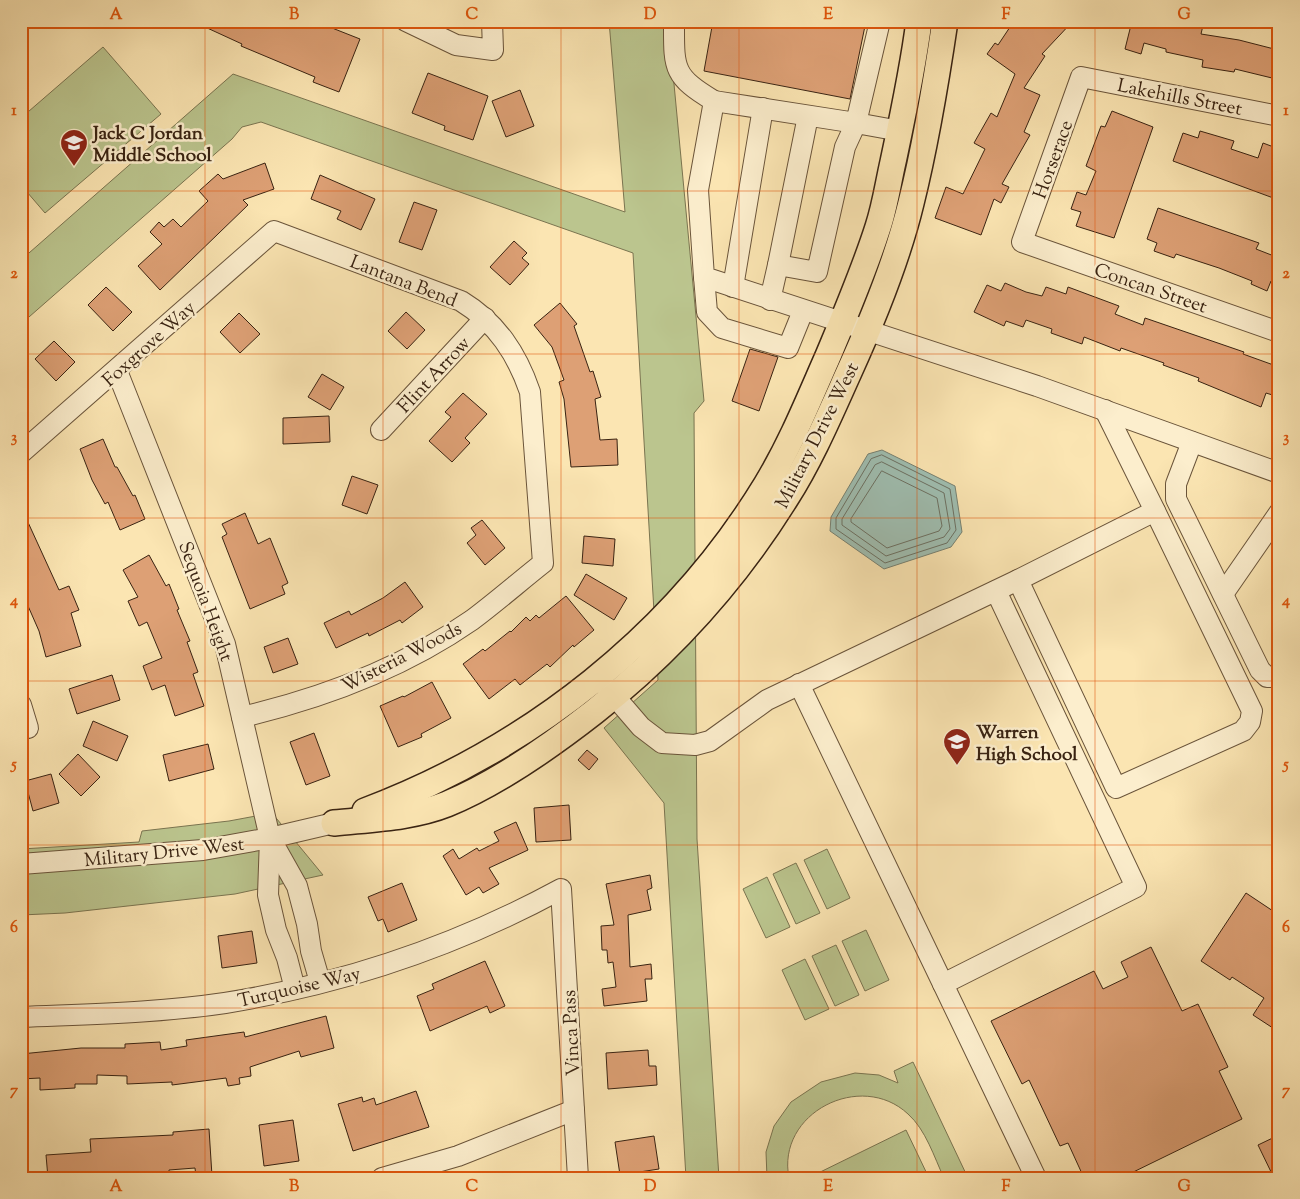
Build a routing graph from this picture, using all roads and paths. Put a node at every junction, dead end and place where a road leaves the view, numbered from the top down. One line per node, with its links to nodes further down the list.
1 (406, 21): 2 (street)
2 (492, 21)
3 (674, 21): 8 (street)
4 (880, 21): 12 (street)
5 (919, 21): 13 (main road, Military Drive West)
6 (945, 21): 23 (main road, Military Drive West)
7 (1081, 77): 11 (street, Lakehills Street); 15 (street, Horserace)
8 (714, 100): 9 (street); 17 (street)
9 (763, 108): 10 (street); 18 (street)
10 (808, 116): 12 (street); 16 (street)
11 (1279, 116)
12 (856, 123): 13 (street); 16 (street)
13 (900, 131): 22 (main road, Military Drive West)
14 (274, 231): 21 (street, Lantana Bend); 25 (street, Foxgrove Way)
15 (1022, 242): 24 (street, Concan Street)
16 (778, 265): 19 (street)
17 (704, 278): 18 (street); 20 (street)
18 (733, 287): 19 (street)
19 (770, 300): 20 (street)
20 (803, 310): 22 (street)
21 (485, 318): 27 (street, Flint Arrow); 33 (street, Lantana Bend)
22 (842, 324): 23 (street); 39 (main road, Military Drive West)
23 (867, 332): 26 (street); 39 (main road, Military Drive West)
24 (1279, 332)
25 (117, 371): 29 (street, Foxgrove Way); 41 (street, Sequoia Height)
26 (1105, 410): 28 (street); 31 (street)
27 (381, 430)
28 (1192, 442): 30 (street); 36 (street)
29 (21, 454)
30 (1279, 473)
31 (1154, 511): 34 (street); 34 (street)
32 (1279, 513): 36 (street)
33 (543, 563): 41 (street, Wisteria Woods)
34 (1018, 580): 35 (street)
35 (996, 591): 38 (street); 50 (street)
36 (1223, 594): 37 (street)
37 (1279, 674)
38 (799, 684): 39 (street); 50 (street)
39 (606, 687): 43 (main road, Military Drive West)
40 (21, 705): 42 (street)
41 (242, 718): 44 (street, Sequoia Height)
42 (28, 728)
43 (334, 823): 44 (street, Military Drive West)
44 (270, 838): 45 (street, Military Drive West); 47 (street, Sequoia Height); 48 (street, Sequoia Height)
45 (21, 864)
46 (561, 889): 49 (street, Turquoise Way); 53 (street, Vinca Pass)
47 (307, 924): 48 (street); 49 (street, Sequoia Height)
48 (276, 930): 51 (street, Sequoia Height)
49 (320, 982): 51 (street, Turquoise Way)
50 (943, 984): 56 (street)
51 (295, 988): 52 (street, Turquoise Way)
52 (21, 1017)
53 (574, 1110): 54 (street); 55 (street, Vinca Pass)
54 (382, 1178)
55 (578, 1178)
56 (1036, 1178)

